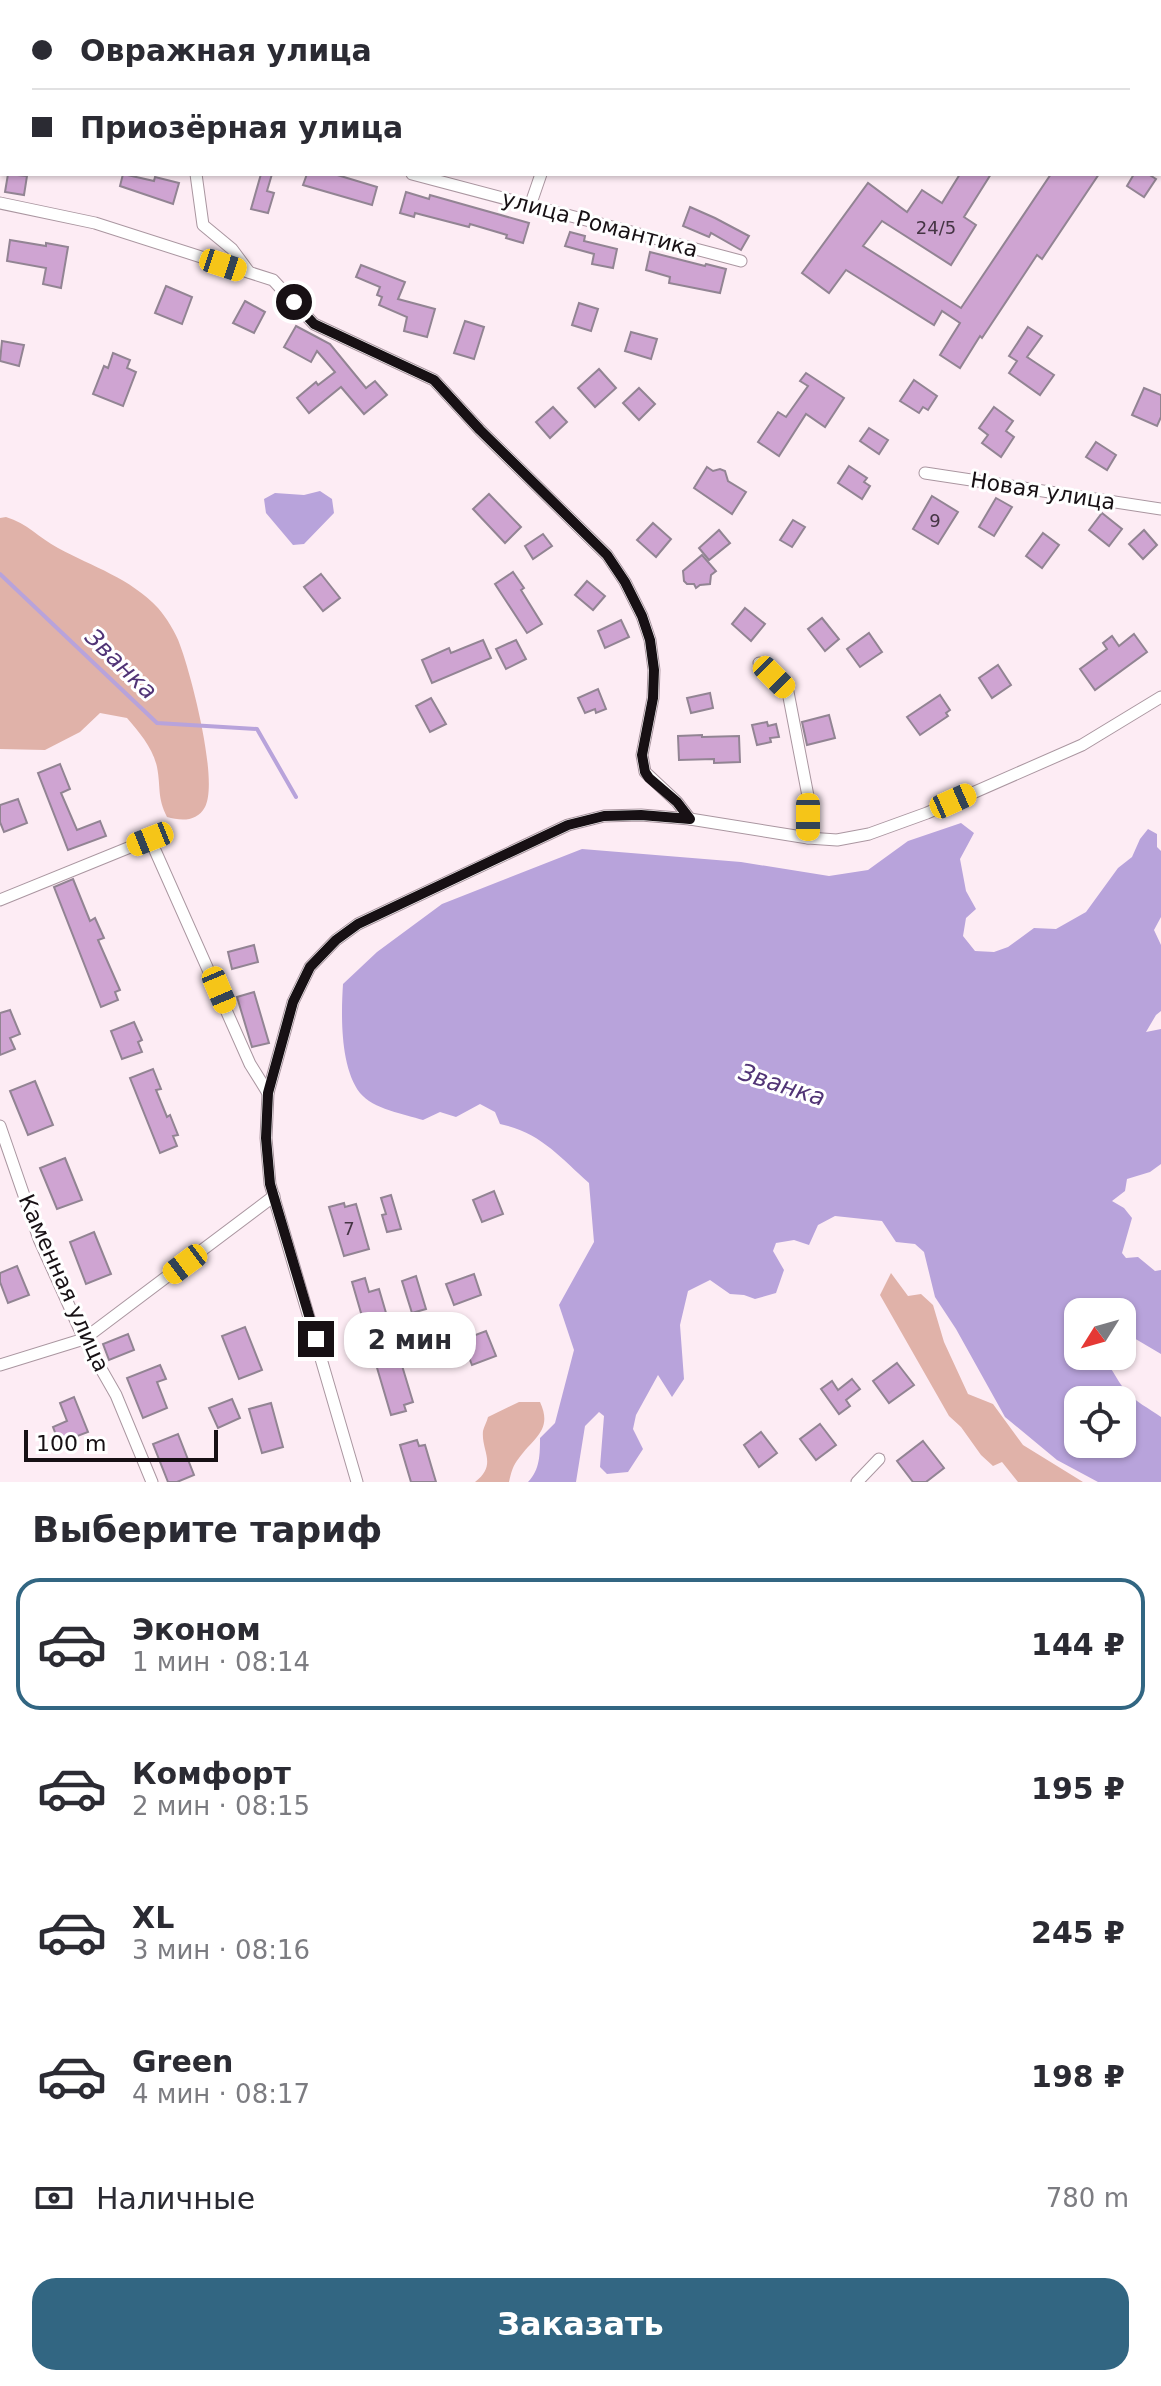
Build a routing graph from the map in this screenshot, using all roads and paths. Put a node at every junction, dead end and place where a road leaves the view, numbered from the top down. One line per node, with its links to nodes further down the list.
1 (196, 176): 7 (street)
2 (419, 176): 5 (street, улица Романтика)
3 (540, 176): 5 (street)
4 (0, 203): 7 (street)
5 (530, 206): 6 (street, улица Романтика)
6 (741, 261)
7 (249, 273): 12 (street)
8 (925, 473): 9 (street, Новая улица)
9 (1161, 509)
10 (759, 663): 13 (street)
11 (1161, 697): 13 (street)
12 (690, 819): 13 (street); 15 (street)
13 (808, 838)
14 (0, 900): 15 (street)
15 (268, 1093): 17 (street)
16 (0, 1126): 18 (street, Каменная улица)
17 (274, 1196): 18 (street); 22 (street)
18 (84, 1339): 19 (street); 21 (street, Каменная улица)
19 (0, 1365)
20 (879, 1459): 23 (street)
21 (152, 1482)
22 (357, 1482)
23 (857, 1482)

